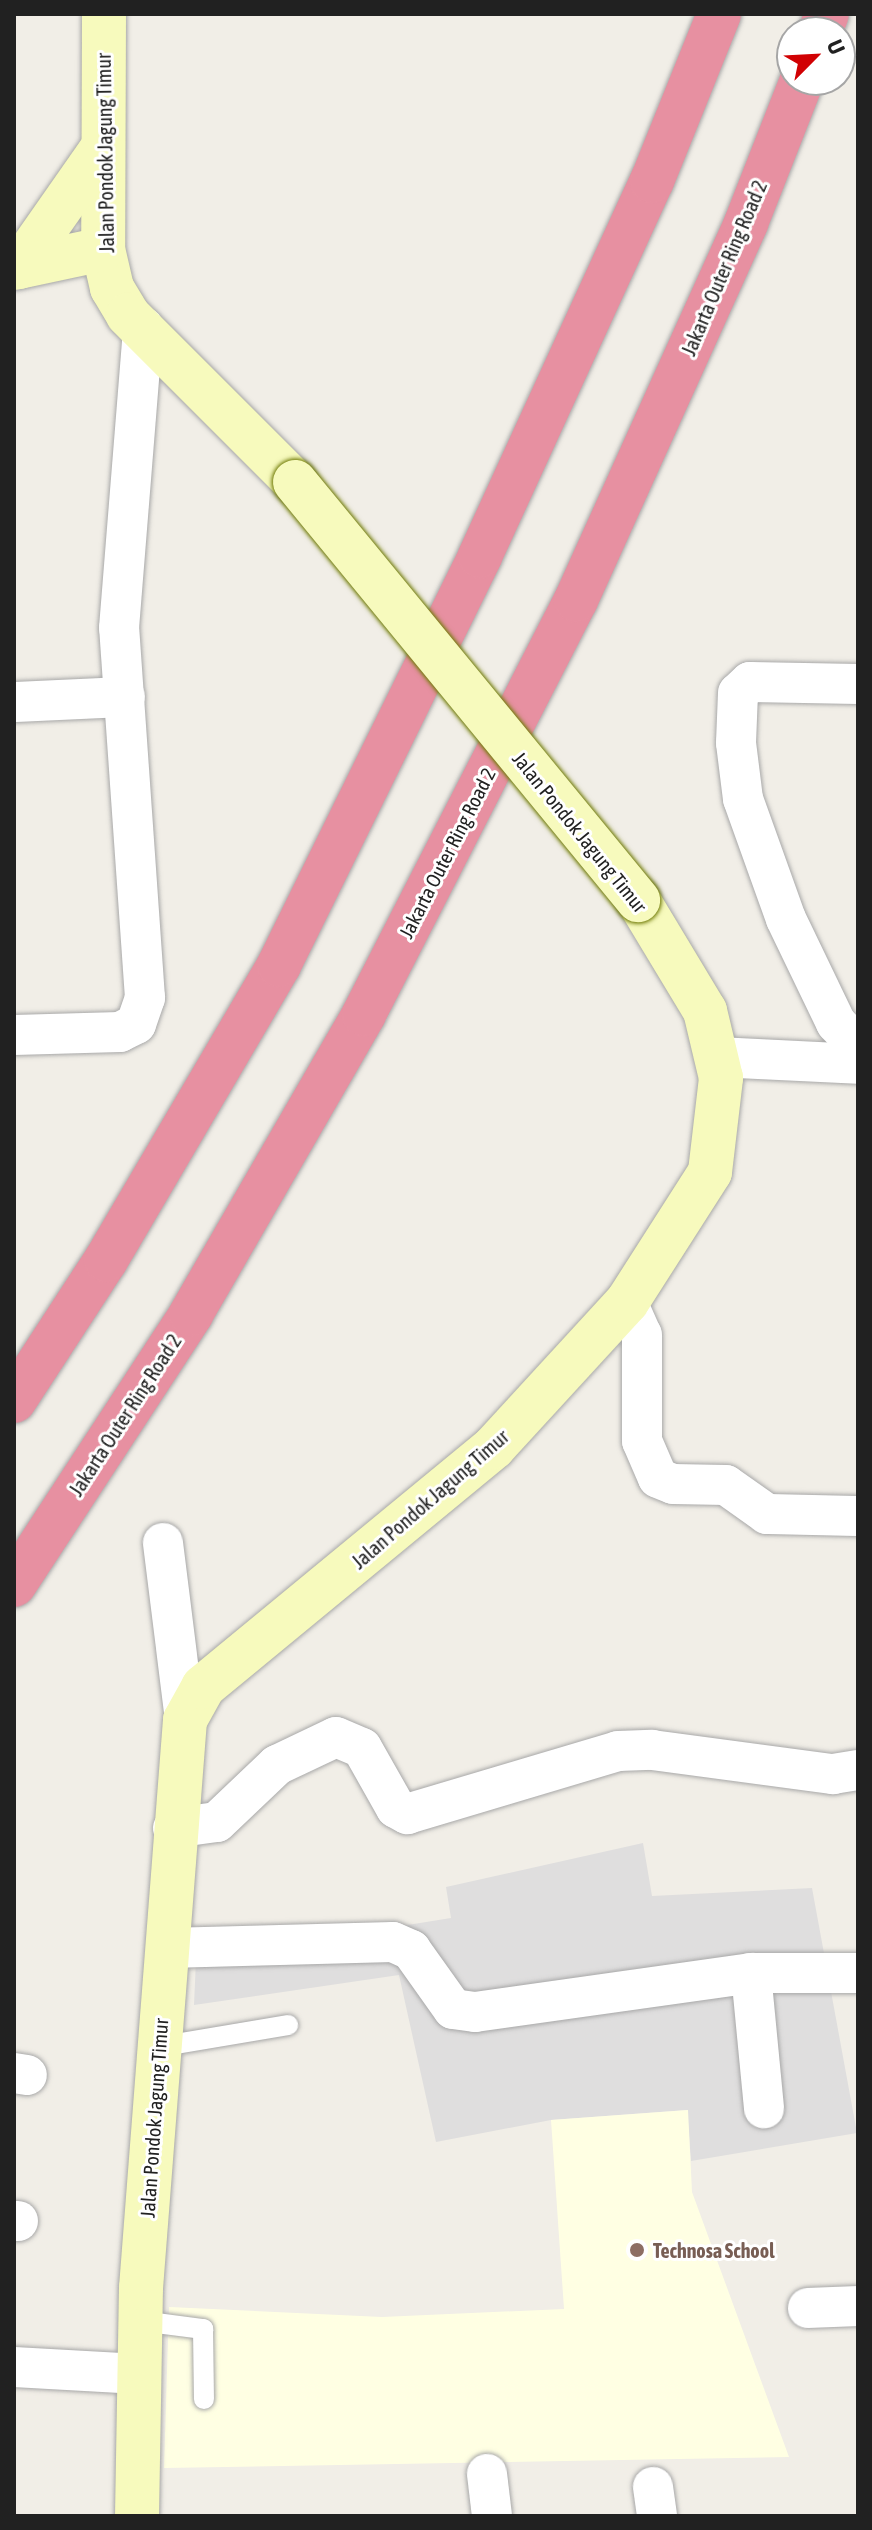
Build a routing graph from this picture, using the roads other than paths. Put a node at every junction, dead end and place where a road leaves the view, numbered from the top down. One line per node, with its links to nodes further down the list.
1 (104, 14): 4 (street, Jalan Pondok Jagung Timur)
2 (719, 14): 16 (highway)
3 (796, 96): 19 (highway, Jakarta Outer Ring Road 2)
4 (101, 150): 5 (street, Jalan Pondok Jagung Timur); 6 (street)
5 (103, 249): 6 (street); 7 (street, Jalan Pondok Jagung Timur)
6 (16, 268)
7 (143, 327): 9 (street); 13 (street, Jalan Pondok Jagung Timur, bridge)
8 (858, 684): 12 (street)
9 (125, 697): 10 (street); 11 (street)
10 (14, 702)
11 (14, 1035)
12 (858, 1046)
13 (717, 1057): 14 (street); 15 (street, Jalan Pondok Jagung Timur)
14 (858, 1064)
15 (627, 1302): 17 (street); 20 (street, Jalan Pondok Jagung Timur)
16 (14, 1401)
17 (858, 1516)
18 (163, 1543): 20 (street, Jalan Pondok Jagung Timur)
19 (14, 1585)
20 (185, 1720): 22 (street, Jalan Pondok Jagung Timur)
21 (858, 1770): 22 (street)
22 (173, 1828): 23 (street, Jalan Pondok Jagung Timur)
23 (167, 1948): 24 (street); 27 (street, Jalan Pondok Jagung Timur)
24 (751, 1973): 25 (street); 28 (street)
25 (858, 1973)
26 (288, 2025): 27 (lane)
27 (158, 2047): 31 (street, Jalan Pondok Jagung Timur)
28 (764, 2108)
29 (858, 2306): 30 (street)
30 (808, 2308)
31 (141, 2321): 33 (street, Jalan Pondok Jagung Timur); 34 (lane)
32 (14, 2367): 33 (street)
33 (139, 2374): 36 (street, Jalan Pondok Jagung Timur)
34 (204, 2399)
35 (487, 2474): 37 (street)
36 (137, 2516)
37 (492, 2516)

